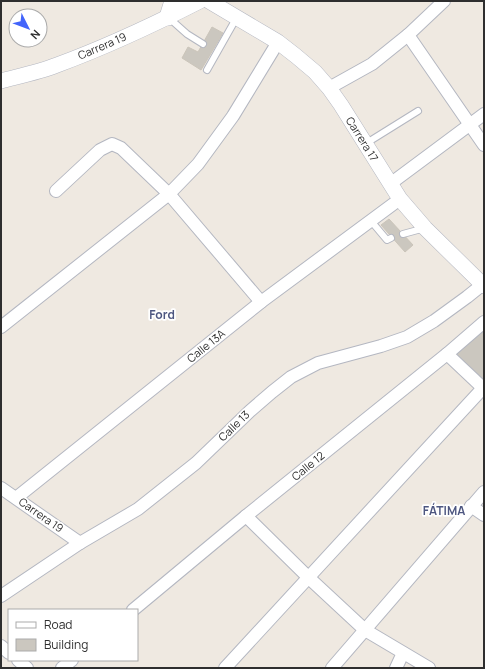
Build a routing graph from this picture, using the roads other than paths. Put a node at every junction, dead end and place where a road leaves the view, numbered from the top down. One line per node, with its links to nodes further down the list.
1 (173, 1): 6 (main road)
2 (200, 1): 6 (street, Carrera 19)
3 (209, 1): 5 (street, Carrera 17)
4 (444, 1): 7 (street)
5 (228, 10): 8 (street, Carrera 17); 10 (lane)
6 (168, 17): 9 (lane); 11 (street, Carrera 19)
7 (408, 35): 12 (street); 15 (street)
8 (278, 42): 12 (street, Carrera 17); 20 (street)
9 (203, 44)
10 (207, 70)
11 (1, 81)
12 (329, 88): 16 (street, Carrera 17)
13 (418, 111): 16 (lane)
14 (484, 114): 15 (street)
15 (469, 125): 17 (street); 18 (street)
16 (365, 144): 18 (street, Carrera 17)
17 (484, 145)
18 (390, 184): 21 (street, Carrera 17)
19 (56, 191): 20 (street)
20 (169, 194): 27 (street); 29 (street)
21 (400, 199): 22 (street, Calle 13A); 23 (street, Carrera 17)
22 (371, 221): 25 (lane); 27 (street, Calle 13A)
23 (425, 228): 24 (lane); 26 (street, Carrera 17)
24 (403, 234)
25 (392, 238)
26 (483, 285): 38 (street, Calle 13)
27 (260, 302): 34 (street, Calle 13A)
28 (484, 322): 30 (street, Calle 12)
29 (1, 327)
30 (447, 354): 31 (street); 37 (street, Calle 12)
31 (484, 388): 39 (street)
32 (1, 488): 34 (street, Carrera 19)
33 (484, 492): 35 (street)
34 (16, 498): 38 (street, Carrera 19)
35 (471, 506): 36 (street); 42 (street)
36 (484, 515)
37 (246, 516): 39 (street); 41 (street, Calle 12)
38 (80, 543): 40 (street, Calle 13)
39 (309, 578): 42 (street); 48 (street)
40 (1, 596)
41 (134, 609)
42 (365, 630): 43 (street); 49 (street)
43 (403, 653): 50 (street); 51 (street)
44 (19, 661): 46 (street)
45 (71, 661): 47 (street)
46 (27, 668)
47 (62, 668)
48 (225, 668)
49 (332, 668)
50 (396, 668)
51 (429, 668)

